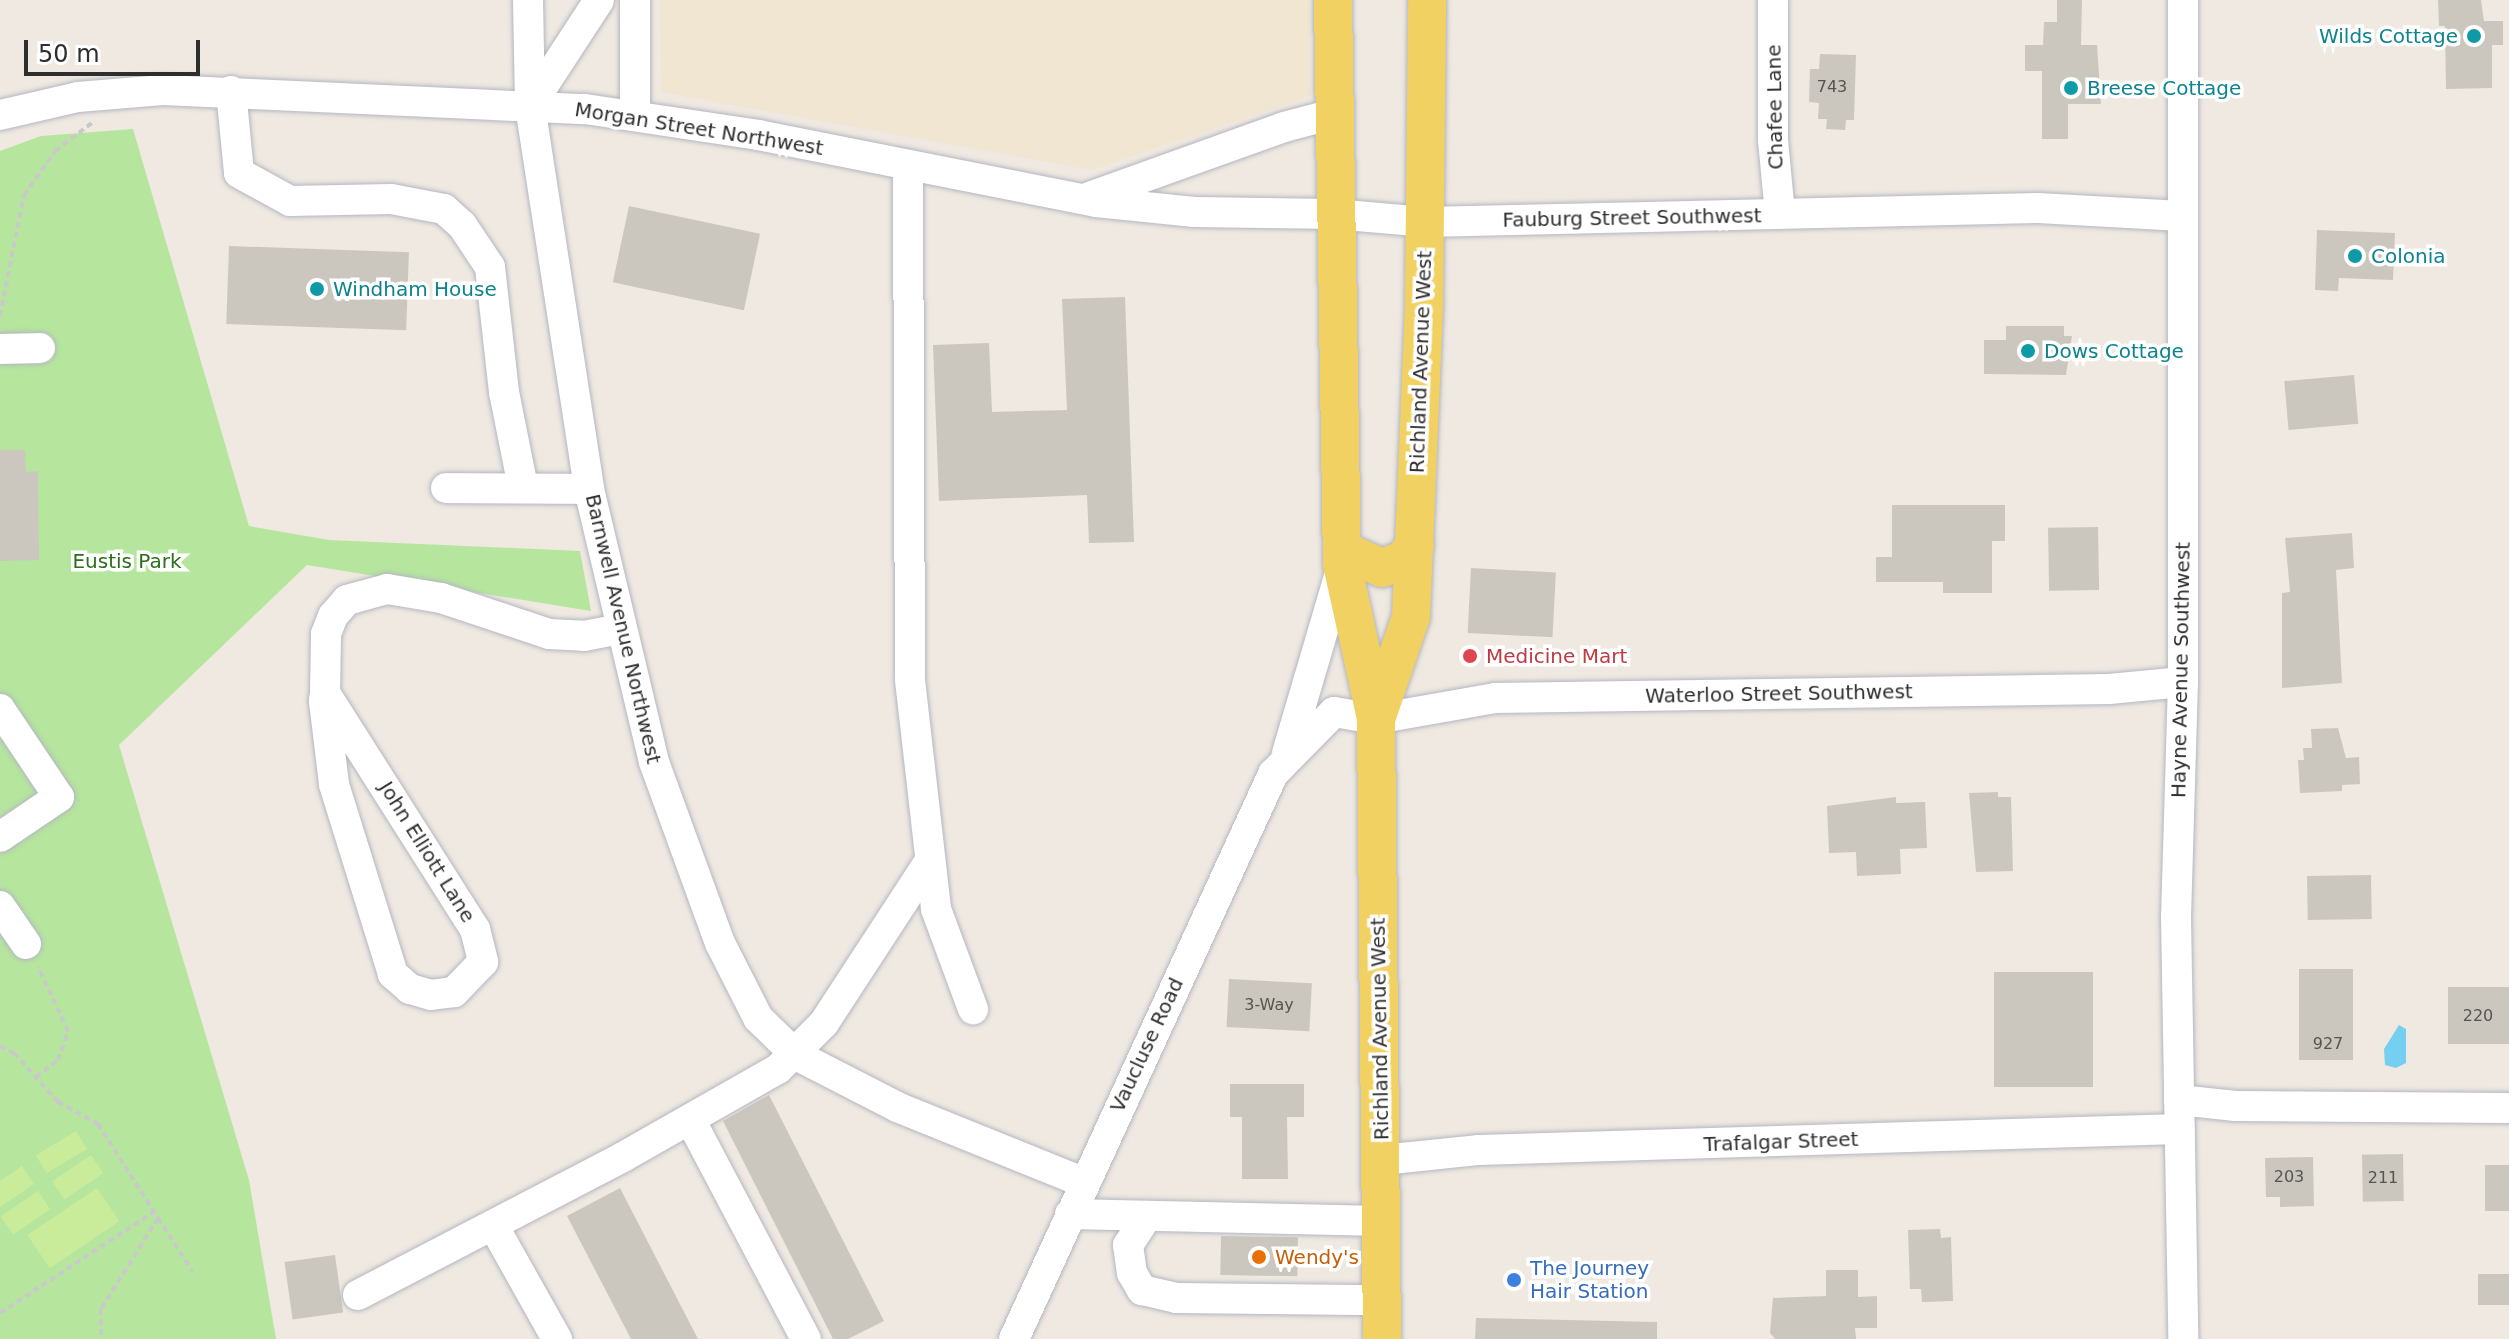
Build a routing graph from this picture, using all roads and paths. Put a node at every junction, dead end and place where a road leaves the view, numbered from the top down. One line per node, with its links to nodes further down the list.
1 (528, 0): 9 (street, Barnwell Avenue Northwest)
2 (599, 0): 9 (street)
3 (635, 0): 12 (street)
4 (1333, 0): 10 (main road, Richland Avenue West)
5 (1427, 0): 19 (main road, Richland Avenue West)
6 (1773, 0): 17 (street, Chafee Lane)
7 (2183, 0): 18 (street, Hayne Avenue Southwest)
8 (231, 91): 9 (street, Morgan Street Northwest); 11 (street, Morgan Street Northwest); 23 (street)
9 (530, 106): 12 (street, Morgan Street Northwest); 25 (street, Barnwell Avenue Northwest)
10 (1333, 114): 15 (street); 16 (main road, Richland Avenue West)
11 (0, 115)
12 (635, 115): 14 (street, Morgan Street Northwest)
13 (98, 118): 20 (path)
14 (908, 167): 15 (street, Morgan Street Northwest); 35 (street)
15 (1083, 200): 16 (street, Fauburg Street Southwest)
16 (1334, 214): 19 (street, Fauburg Street Southwest); 27 (main road, Richland Avenue West)
17 (1780, 214): 18 (street, Fauburg Street Southwest); 19 (street, Fauburg Street Southwest)
18 (2182, 216): 29 (street, Hayne Avenue Southwest)
19 (1425, 222): 26 (main road, Richland Avenue West)
20 (0, 316)
21 (40, 348): 22 (street)
22 (0, 349)
23 (523, 487): 24 (street); 25 (street)
24 (446, 488)
25 (589, 489): 28 (street, Barnwell Avenue Northwest)
26 (1415, 545): 27 (main road); 32 (main road, Richland Avenue West)
27 (1342, 557): 32 (main road, Richland Avenue West); 33 (street)
28 (620, 629): 30 (street, John Elliott Lane); 40 (street, Barnwell Avenue Northwest)
29 (2183, 682): 32 (street, Waterloo Street Southwest); 43 (street, Hayne Avenue Southwest)
30 (325, 693): 30 (street, John Elliott Lane)
31 (0, 709): 34 (street)
32 (1376, 719): 33 (street, Waterloo Street Southwest); 45 (main road, Richland Avenue West)
33 (1286, 755): 46 (street, Vaucluse Road)
34 (0, 837)
35 (929, 862): 38 (street); 40 (street)
36 (0, 906): 37 (street)
37 (26, 944): 41 (path)
38 (973, 1009)
39 (0, 1046): 41 (path)
40 (796, 1055): 44 (street); 46 (street, Barnwell Avenue Northwest)
41 (36, 1077): 47 (path)
42 (2509, 1108): 43 (street, Trafalgar Street)
43 (2179, 1114): 45 (street, Trafalgar Street); 62 (street, Hayne Avenue Southwest)
44 (691, 1121): 52 (street); 59 (street)
45 (1382, 1160): 51 (main road, Richland Avenue West)
46 (1083, 1182): 48 (street, Vaucluse Road)
47 (154, 1212): 50 (path); 56 (path)
48 (1070, 1214): 49 (street); 60 (street, Vaucluse Road)
49 (1147, 1216): 51 (street); 55 (street)
50 (158, 1218): 53 (path); 57 (path)
51 (1382, 1221): 55 (main road, Richland Avenue West)
52 (493, 1225): 54 (street); 58 (street)
53 (193, 1272)
54 (358, 1295)
55 (1381, 1300): 61 (main road, Richland Avenue West)
56 (0, 1313)
57 (101, 1339)
58 (557, 1339)
59 (806, 1339)
60 (1014, 1339)
61 (1382, 1339)
62 (2183, 1339)

